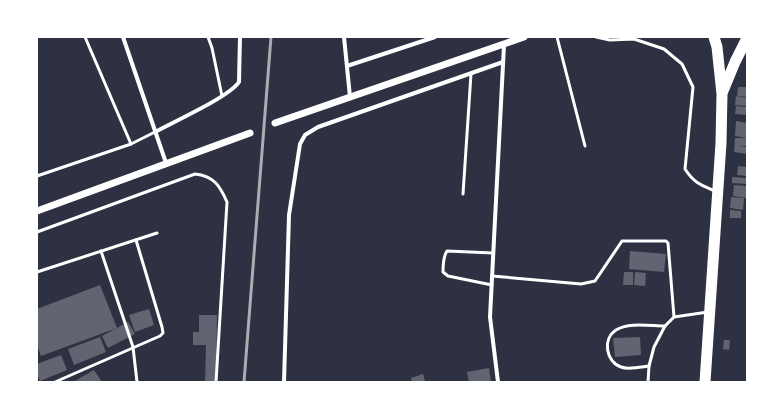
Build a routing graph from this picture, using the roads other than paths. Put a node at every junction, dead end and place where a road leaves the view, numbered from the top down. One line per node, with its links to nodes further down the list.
1 (85, 37): 22 (lane)
2 (123, 37): 20 (street)
3 (208, 37): 17 (lane)
4 (240, 37): 17 (street)
5 (344, 37): 14 (street)
6 (435, 37): 14 (street)
7 (557, 37): 23 (lane)
8 (596, 37): 26 (lane)
9 (714, 37): 16 (highway)
10 (522, 38): 12 (street)
11 (747, 38): 16 (highway)
12 (504, 45): 13 (street); 18 (street)
13 (503, 62): 15 (street); 33 (street)
14 (347, 66): 18 (street)
15 (471, 74): 27 (lane); 45 (street)
16 (722, 94): 26 (highway)
17 (222, 96): 20 (street)
18 (350, 98): 19 (street)
19 (275, 124)
20 (155, 132): 22 (lane); 24 (street)
21 (250, 133): 24 (street)
22 (131, 144): 25 (lane)
23 (585, 146)
24 (166, 163): 28 (street)
25 (37, 176)
26 (718, 192): 37 (highway)
27 (463, 194)
28 (37, 211)
29 (37, 232): 44 (lane)
30 (157, 233): 31 (lane)
31 (136, 240): 32 (lane); 40 (lane)
32 (101, 251): 34 (lane); 40 (lane)
33 (493, 253): 35 (street); 36 (lane)
34 (37, 272)
35 (492, 276): 36 (street); 38 (lane)
36 (492, 285): 46 (street)
37 (710, 311): 38 (lane); 48 (highway)
38 (674, 317): 39 (lane)
39 (665, 326): 41 (lane); 41 (lane)
40 (133, 347): 42 (lane); 43 (lane)
41 (649, 366): 47 (lane)
42 (55, 382)
43 (137, 382)
44 (216, 382)
45 (284, 382)
46 (498, 382)
47 (648, 382)
48 (705, 382)

